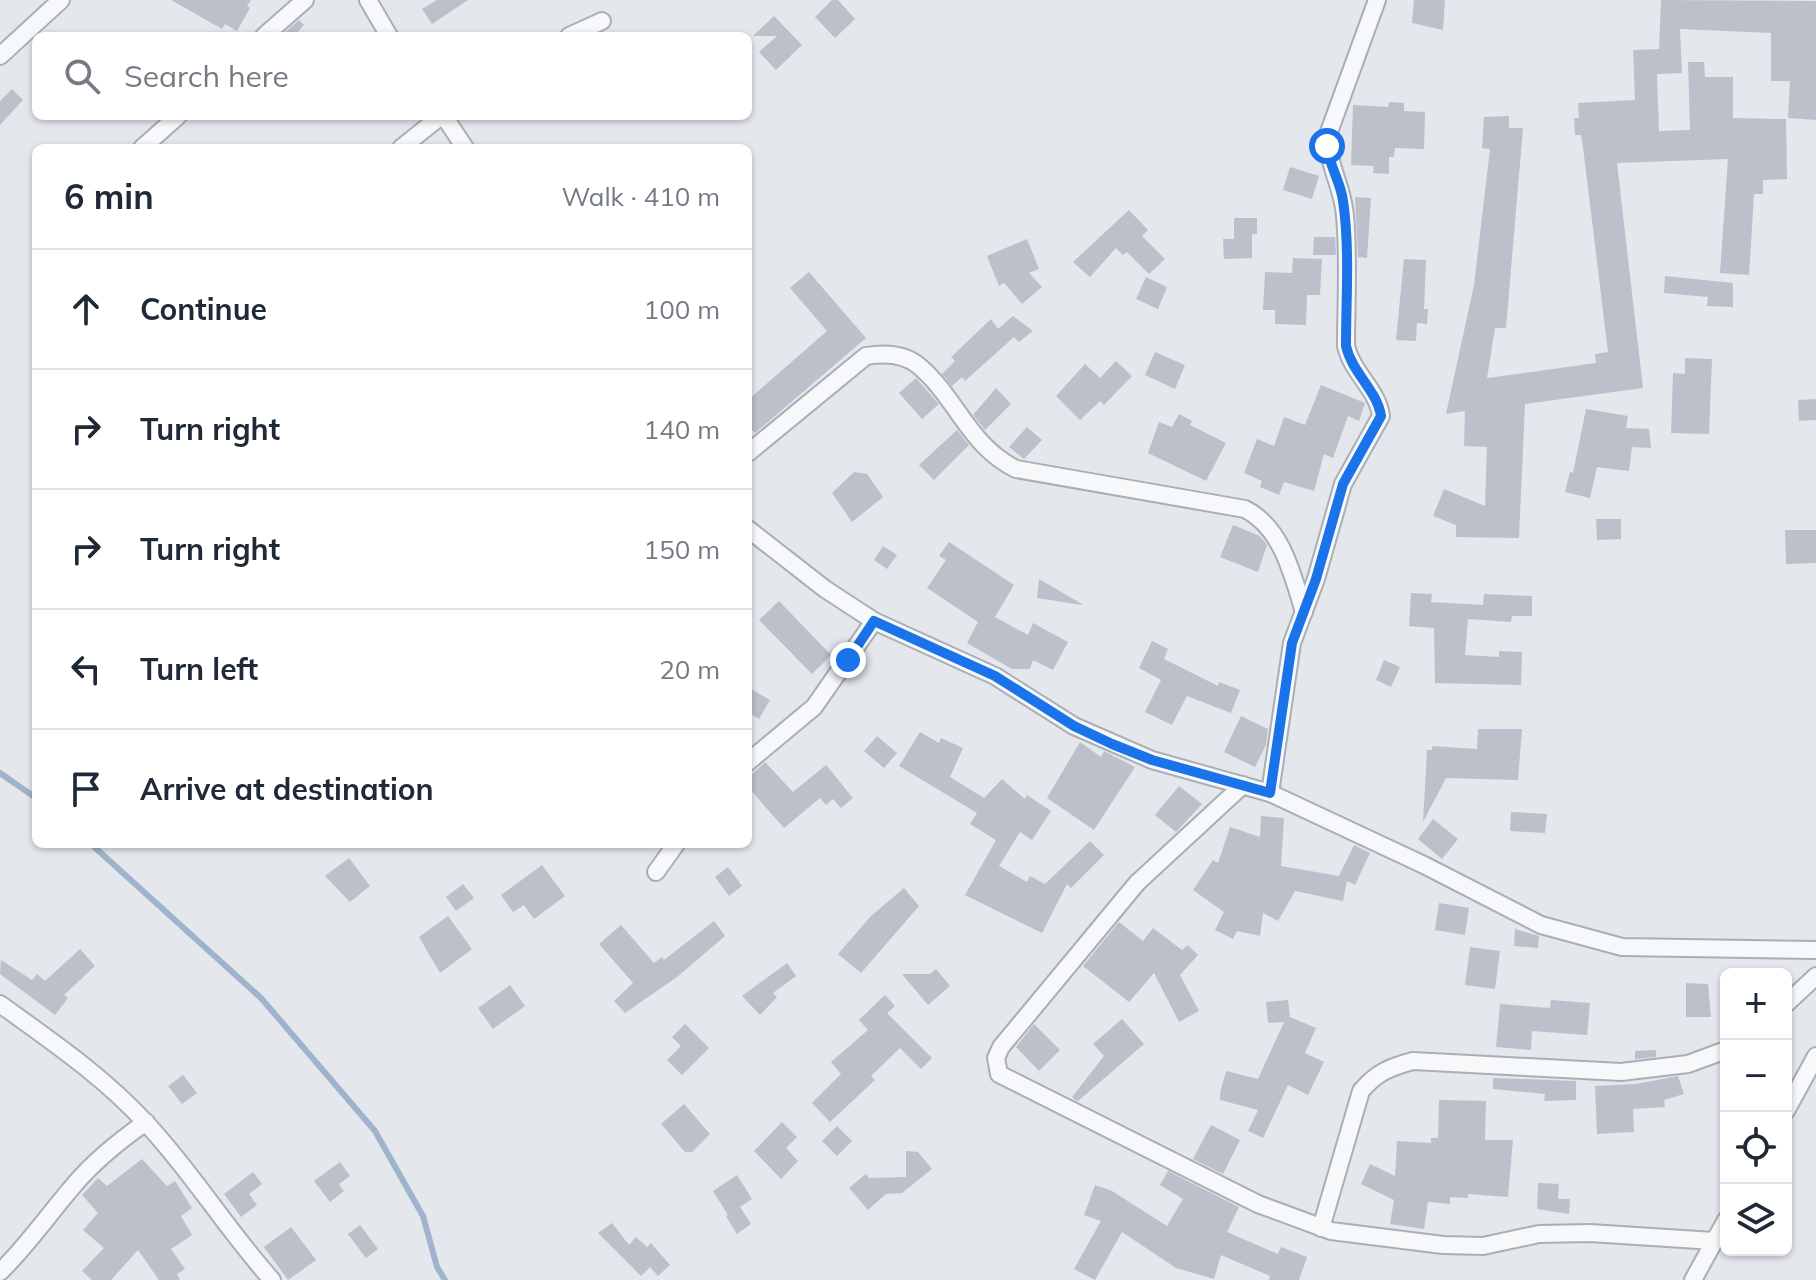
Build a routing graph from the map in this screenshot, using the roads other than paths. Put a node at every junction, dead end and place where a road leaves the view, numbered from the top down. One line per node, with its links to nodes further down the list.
1 (61, 0): 9 (street)
2 (305, 0): 6 (street)
3 (368, 0): 7 (street)
4 (1377, 0): 18 (street)
5 (602, 21): 8 (street)
6 (269, 32)
7 (387, 32)
8 (578, 32)
9 (0, 56)
10 (174, 120): 13 (street)
11 (437, 120): 14 (street)
12 (445, 120): 15 (street)
13 (146, 144)
14 (406, 144)
15 (462, 144)
16 (752, 450): 18 (street)
17 (752, 532): 19 (street)
18 (1304, 612): 22 (street)
19 (874, 621): 20 (street); 21 (street)
20 (752, 759)
21 (1243, 785): 22 (street); 33 (street)
22 (1270, 793): 25 (street)
23 (673, 848): 24 (street)
24 (656, 872)
25 (1816, 950)
26 (1816, 976): 27 (street)
27 (1792, 998)
28 (0, 1004): 32 (street)
29 (1720, 1052): 33 (street)
30 (1816, 1056): 31 (street)
31 (1792, 1100)
32 (146, 1122): 36 (street); 37 (street)
33 (1321, 1228): 35 (street)
34 (1720, 1230): 35 (street)
35 (1714, 1241): 38 (street)
36 (0, 1272)
37 (272, 1280)
38 (1693, 1280)

